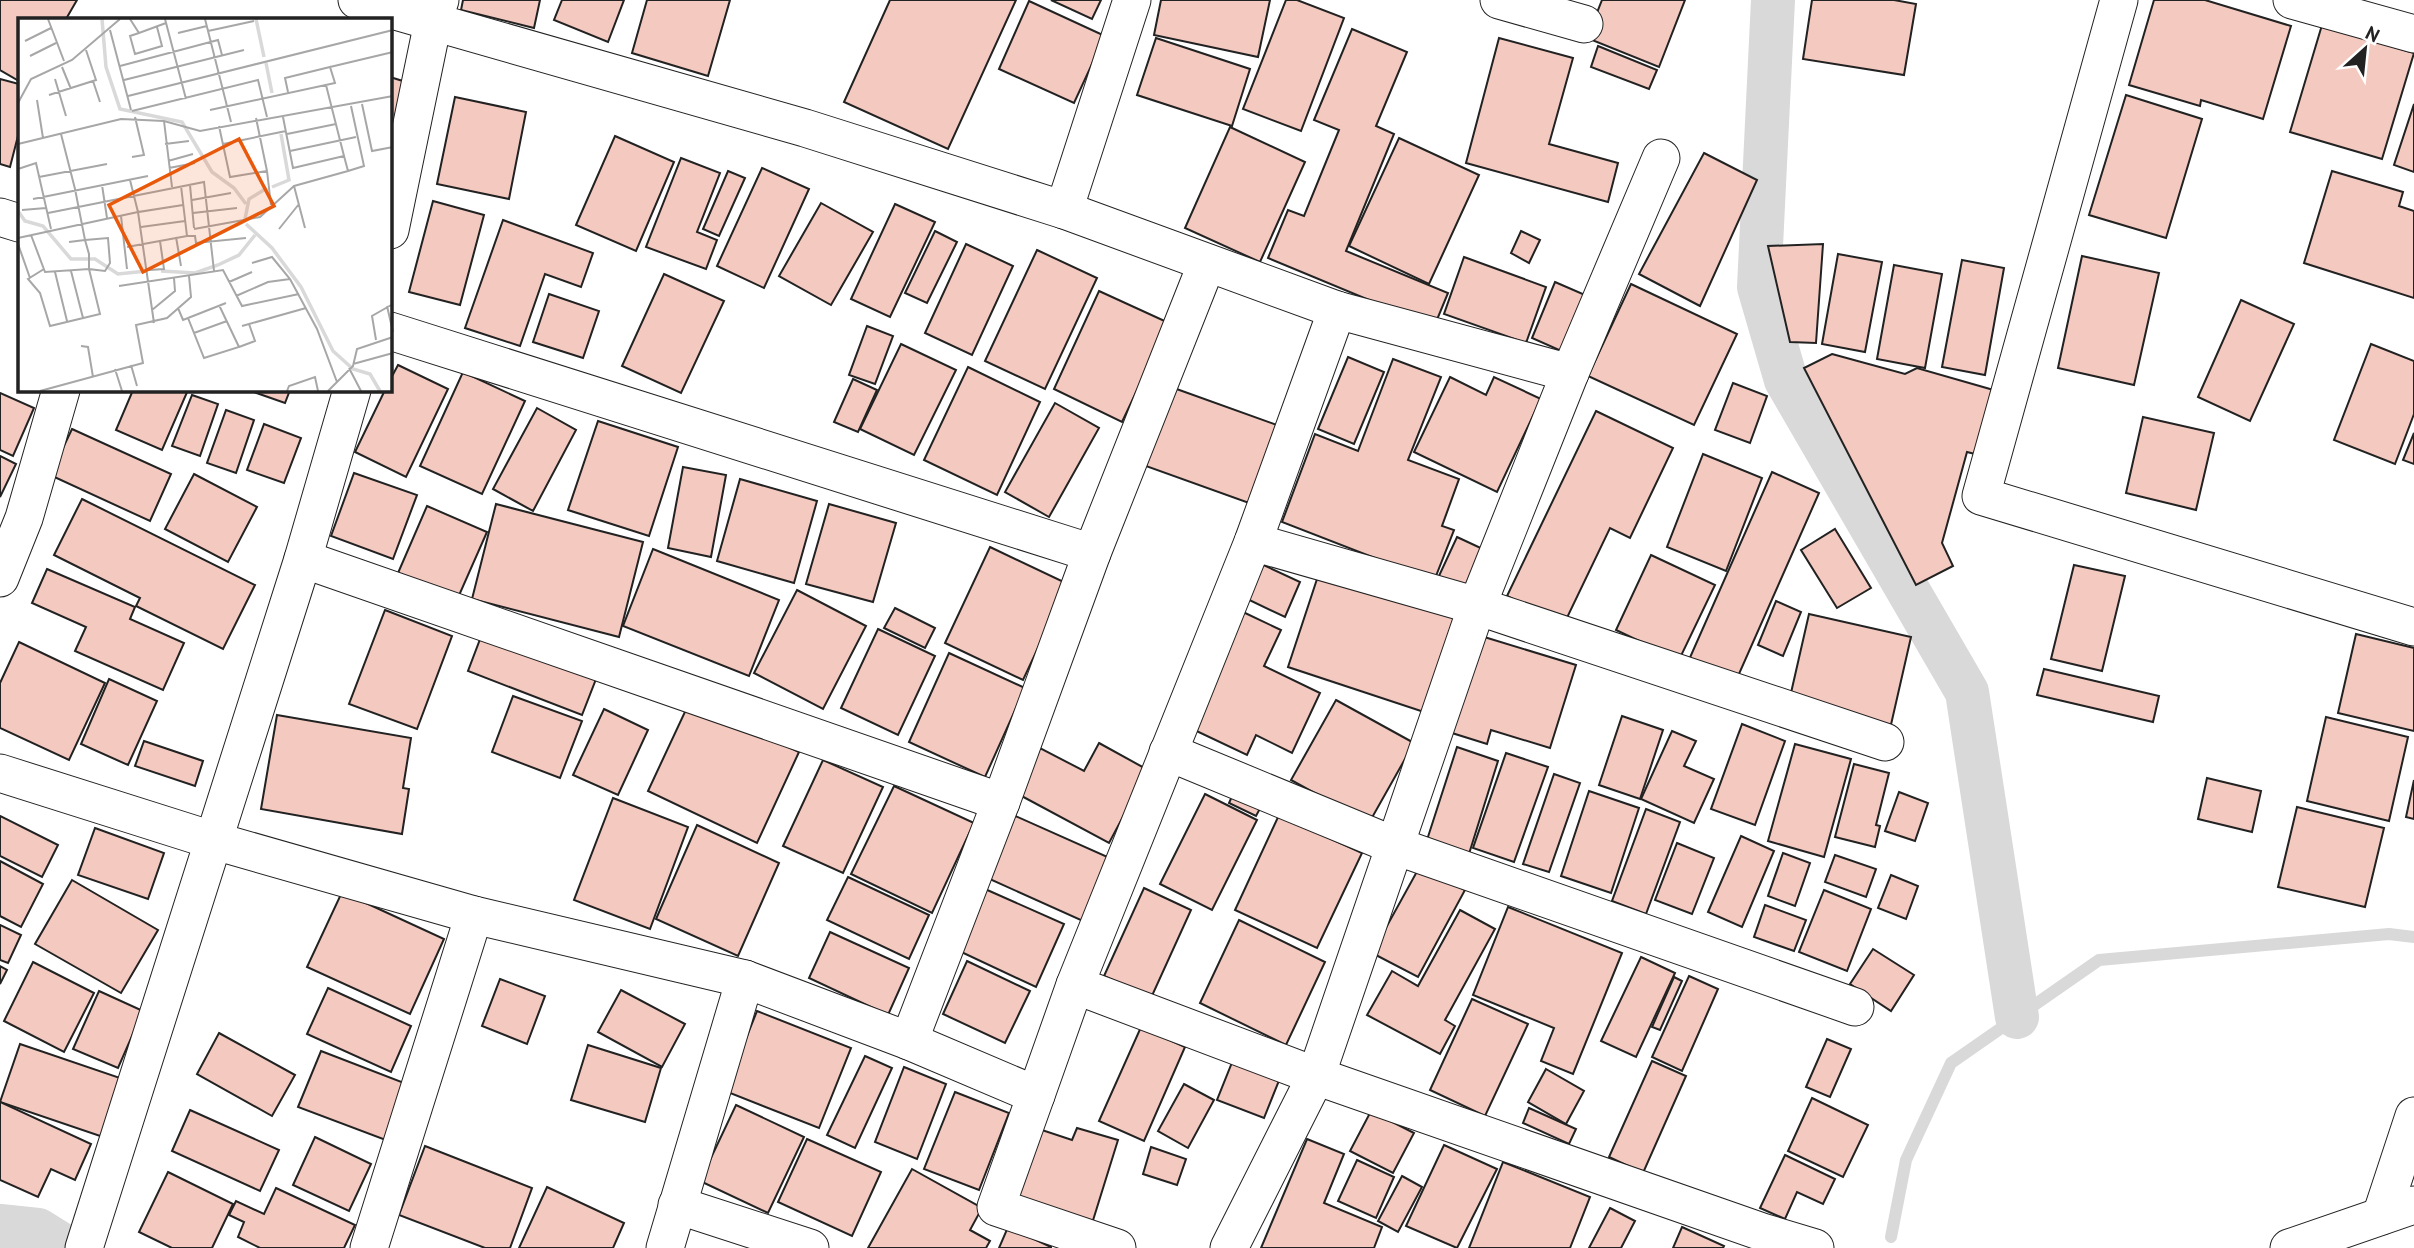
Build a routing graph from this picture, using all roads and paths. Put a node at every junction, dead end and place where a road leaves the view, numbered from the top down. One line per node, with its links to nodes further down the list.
1 (357, 0): 6 (street)
2 (1132, 0): 10 (street)
3 (1499, 0): 7 (street)
4 (2119, 0): 25 (street)
5 (2292, 0): 8 (street)
6 (436, 11): 10 (street); 12 (street)
7 (1584, 24)
8 (2414, 34)
9 (1661, 158): 17 (street)
10 (1064, 210): 14 (street)
11 (0, 218): 13 (street)
12 (392, 220)
13 (18, 223)
14 (1207, 263): 15 (street); 21 (street)
15 (1336, 310): 17 (street); 20 (street)
16 (392, 332): 21 (street)
17 (1570, 373): 24 (street)
18 (60, 392): 23 (street)
19 (351, 392): 22 (street)
20 (1254, 542): 24 (street); 27 (street)
21 (1092, 553): 29 (street)
22 (303, 559): 29 (street); 30 (street)
23 (0, 578)
24 (1477, 606): 26 (street); 31 (street)
25 (2414, 627)
26 (1885, 742)
27 (1168, 752): 31 (street); 34 (street)
28 (0, 773): 30 (street)
29 (1001, 802): 36 (street)
30 (215, 841): 32 (street); 42 (street)
31 (1393, 845): 35 (street); 37 (street)
32 (474, 915): 33 (street); 43 (street)
33 (745, 979): 36 (street); 40 (street)
34 (1075, 985): 37 (street); 38 (street)
35 (1855, 1007)
36 (909, 1041): 38 (street)
37 (1315, 1076): 47 (street); 48 (street)
38 (1036, 1094): 46 (street)
39 (2414, 1116): 41 (street)
40 (677, 1205): 44 (street); 45 (street)
41 (2397, 1211): 49 (street)
42 (88, 1246)
43 (369, 1248)
44 (664, 1248)
45 (810, 1248)
46 (1117, 1248)
47 (1228, 1248)
48 (1815, 1248)
49 (2289, 1248)

